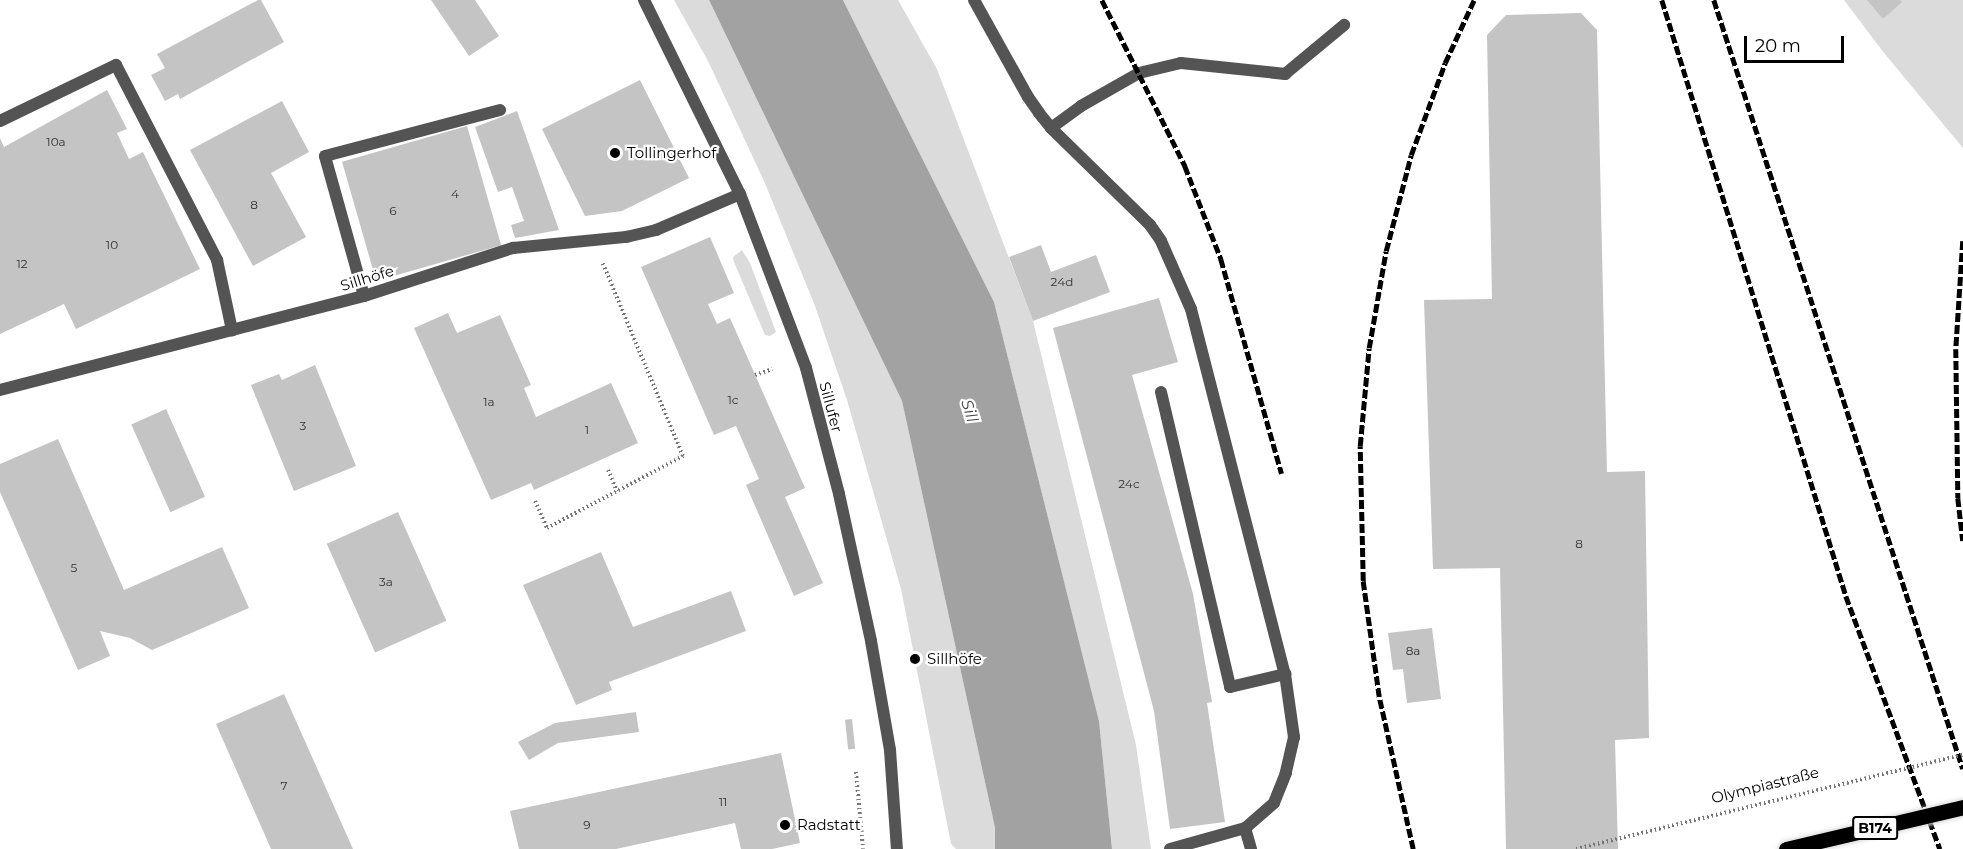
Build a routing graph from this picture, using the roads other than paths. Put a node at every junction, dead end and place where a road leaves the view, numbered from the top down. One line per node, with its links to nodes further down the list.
1 (644, 0): 7 (street, Sillufer)
2 (974, 0): 6 (street)
3 (1344, 25): 6 (street)
4 (500, 110): 8 (street)
5 (0, 121): 9 (street)
6 (1052, 128): 12 (street)
7 (740, 194): 8 (street, Sillhöfe); 15 (street, Sillufer)
8 (364, 296): 9 (street, Sillhöfe)
9 (232, 330): 10 (street, Sillhöfe)
10 (0, 390)
11 (1161, 392): 12 (street)
12 (1285, 674): 14 (street)
13 (1963, 807): 18 (main road, B174, bridge)
14 (1245, 828): 16 (street); 17 (street)
15 (897, 849)
16 (1170, 849)
17 (1251, 849)
18 (1786, 849)

